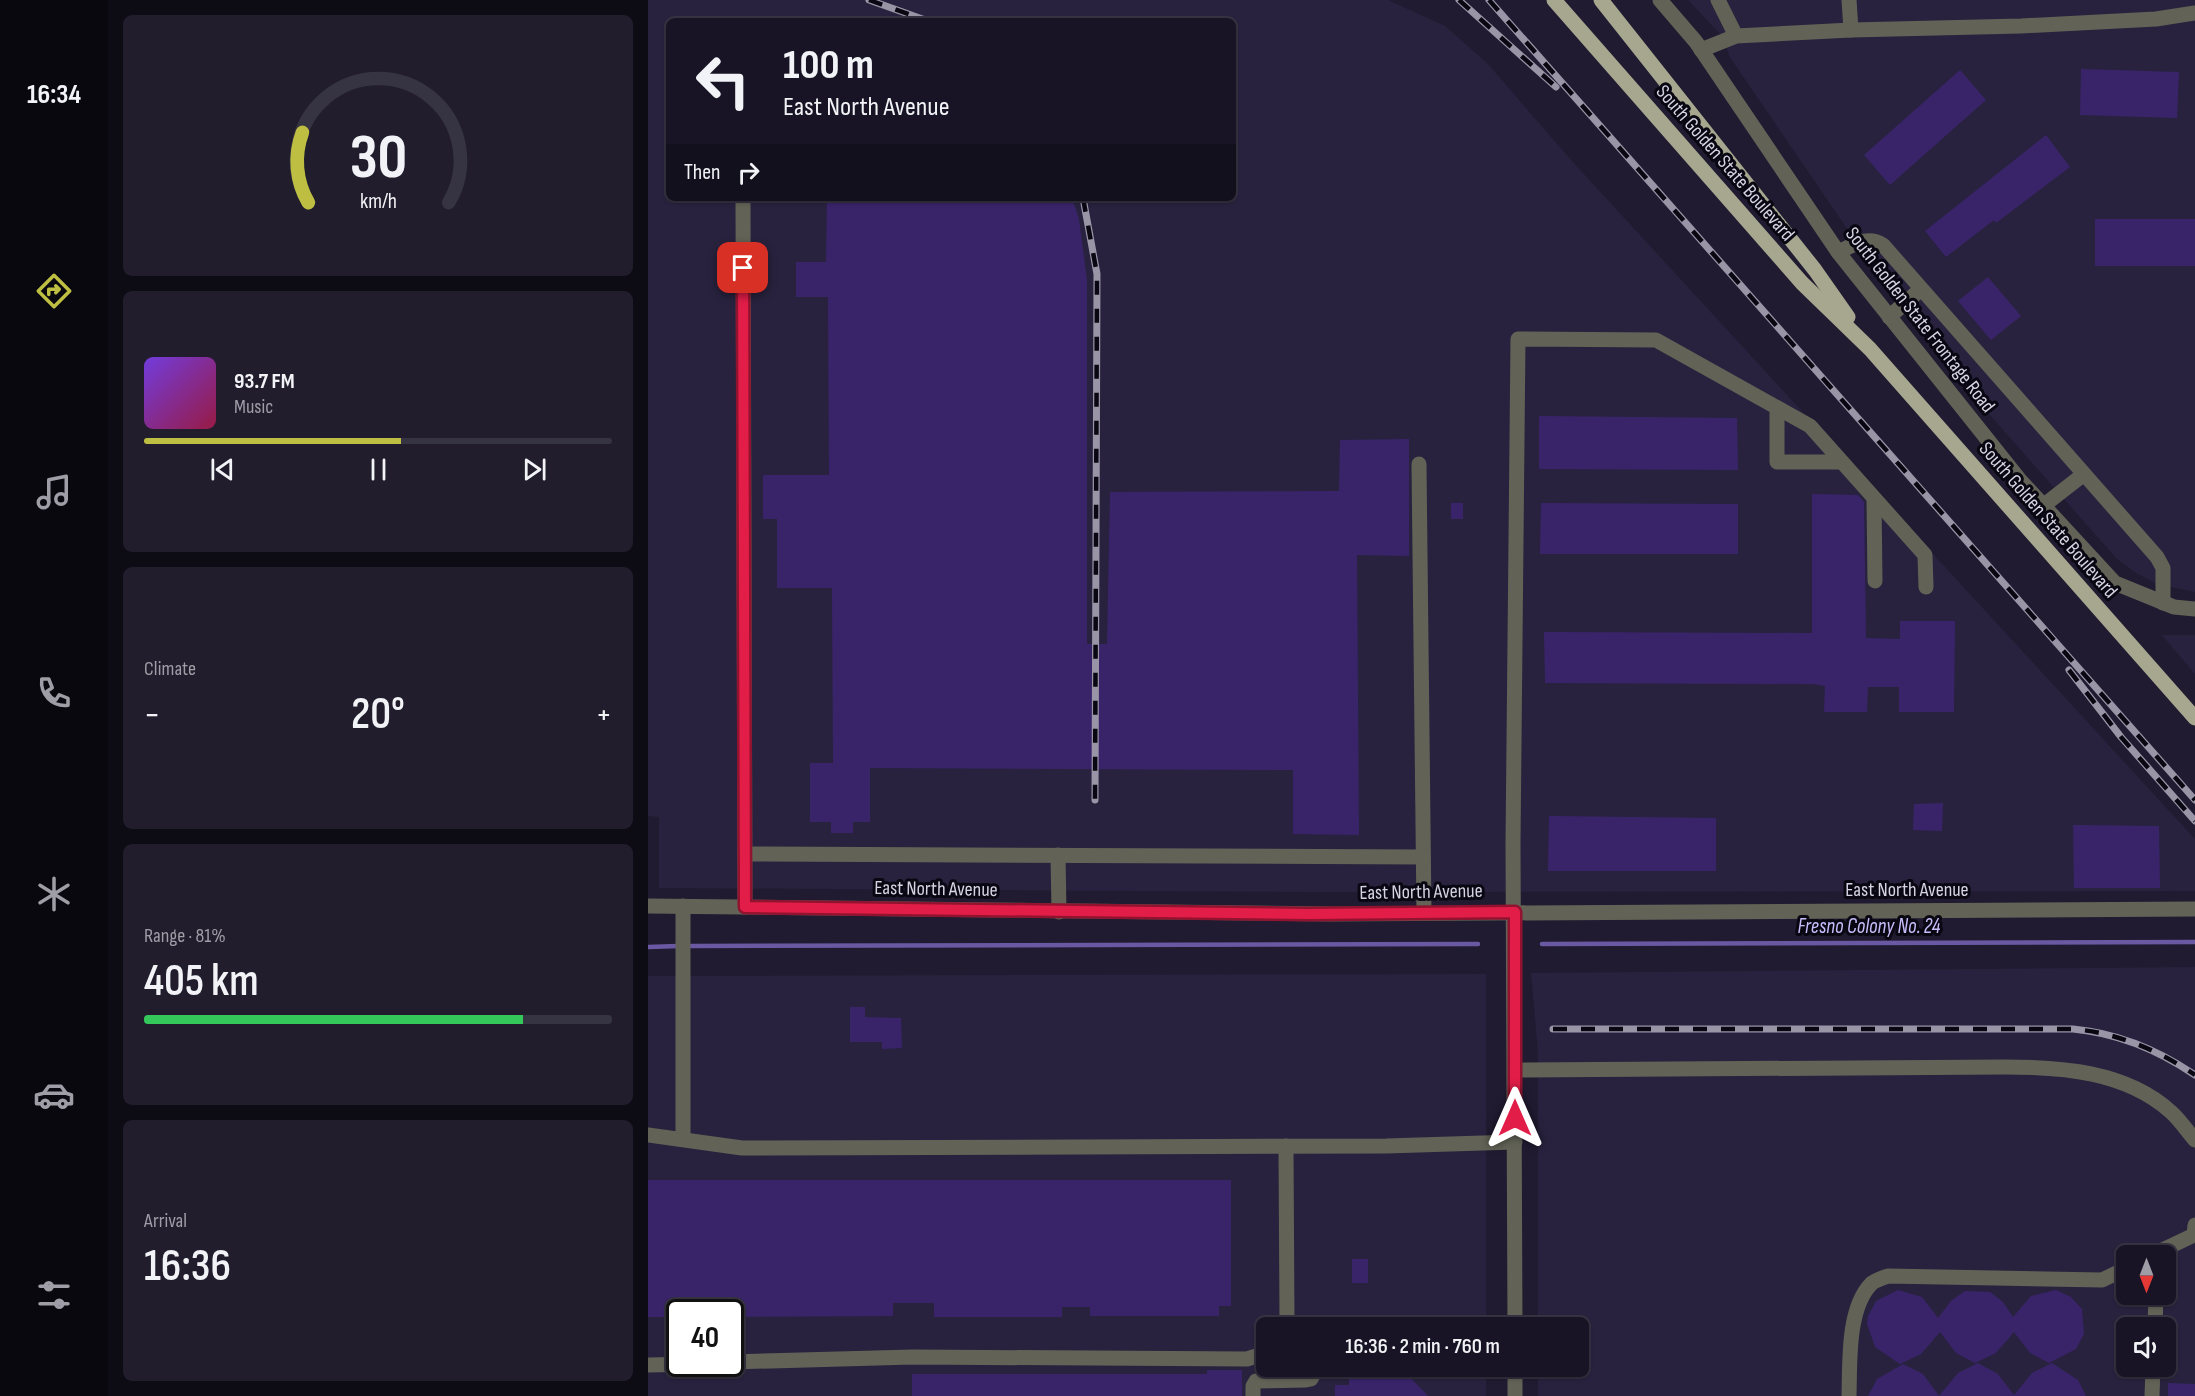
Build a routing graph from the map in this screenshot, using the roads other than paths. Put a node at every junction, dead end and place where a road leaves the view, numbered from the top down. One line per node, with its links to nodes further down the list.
1 (1554, 0): 14 (main road, South Golden State Boulevard)
2 (1601, 0): 14 (main road, South Golden State Boulevard)
3 (1660, 0): 9 (street, South Golden State Frontage Road)
4 (1718, 0): 8 (street)
5 (1849, 0): 7 (street)
6 (2195, 13): 7 (street)
7 (1851, 30): 8 (street)
8 (1736, 36): 9 (street)
9 (1701, 50): 11 (street, South Golden State Frontage Road)
10 (743, 201): 26 (street)
11 (1838, 252): 12 (street); 13 (street, South Golden State Frontage Road)
12 (1921, 289): 13 (street); 18 (street)
13 (1889, 317): 20 (street, South Golden State Frontage Road)
14 (1870, 349): 25 (main road, South Golden State Boulevard)
15 (1777, 410): 16 (street); 16 (street); 34 (street)
16 (1842, 462): 19 (street)
17 (1419, 464): 28 (street)
18 (2084, 474): 20 (street); 23 (street)
19 (1874, 500): 21 (street); 22 (street)
20 (2043, 506): 23 (street, South Golden State Frontage Road)
21 (1875, 581)
22 (1926, 587)
23 (2163, 603): 24 (street, South Golden State Frontage Road)
24 (2195, 609)
25 (2195, 718)
26 (745, 854): 27 (street); 31 (street)
27 (1058, 855): 28 (street); 33 (street)
28 (1423, 857): 35 (street)
29 (648, 906): 30 (street, East North Avenue)
30 (683, 906): 31 (street, East North Avenue); 38 (street)
31 (745, 907): 33 (street, East North Avenue)
32 (2195, 909): 34 (street, East North Avenue)
33 (1059, 912): 35 (street, East North Avenue)
34 (1515, 912): 35 (street, East North Avenue); 36 (street)
35 (1424, 914)
36 (1515, 1070): 39 (street); 40 (street)
37 (648, 1135): 38 (street)
38 (683, 1140): 41 (street)
39 (2195, 1140)
40 (1515, 1142): 41 (street); 46 (street)
41 (1286, 1146): 45 (street)
42 (2195, 1225): 43 (street)
43 (2173, 1245)
44 (2116, 1273): 56 (street)
45 (1287, 1317)
46 (1515, 1317)
47 (1256, 1356): 48 (street)
48 (744, 1362)
49 (648, 1365): 50 (street)
50 (666, 1365)
51 (1312, 1377): 54 (street)
52 (1515, 1377): 55 (street)
53 (2153, 1377): 57 (street)
54 (1252, 1396)
55 (1515, 1396)
56 (1849, 1396)
57 (2152, 1396)

